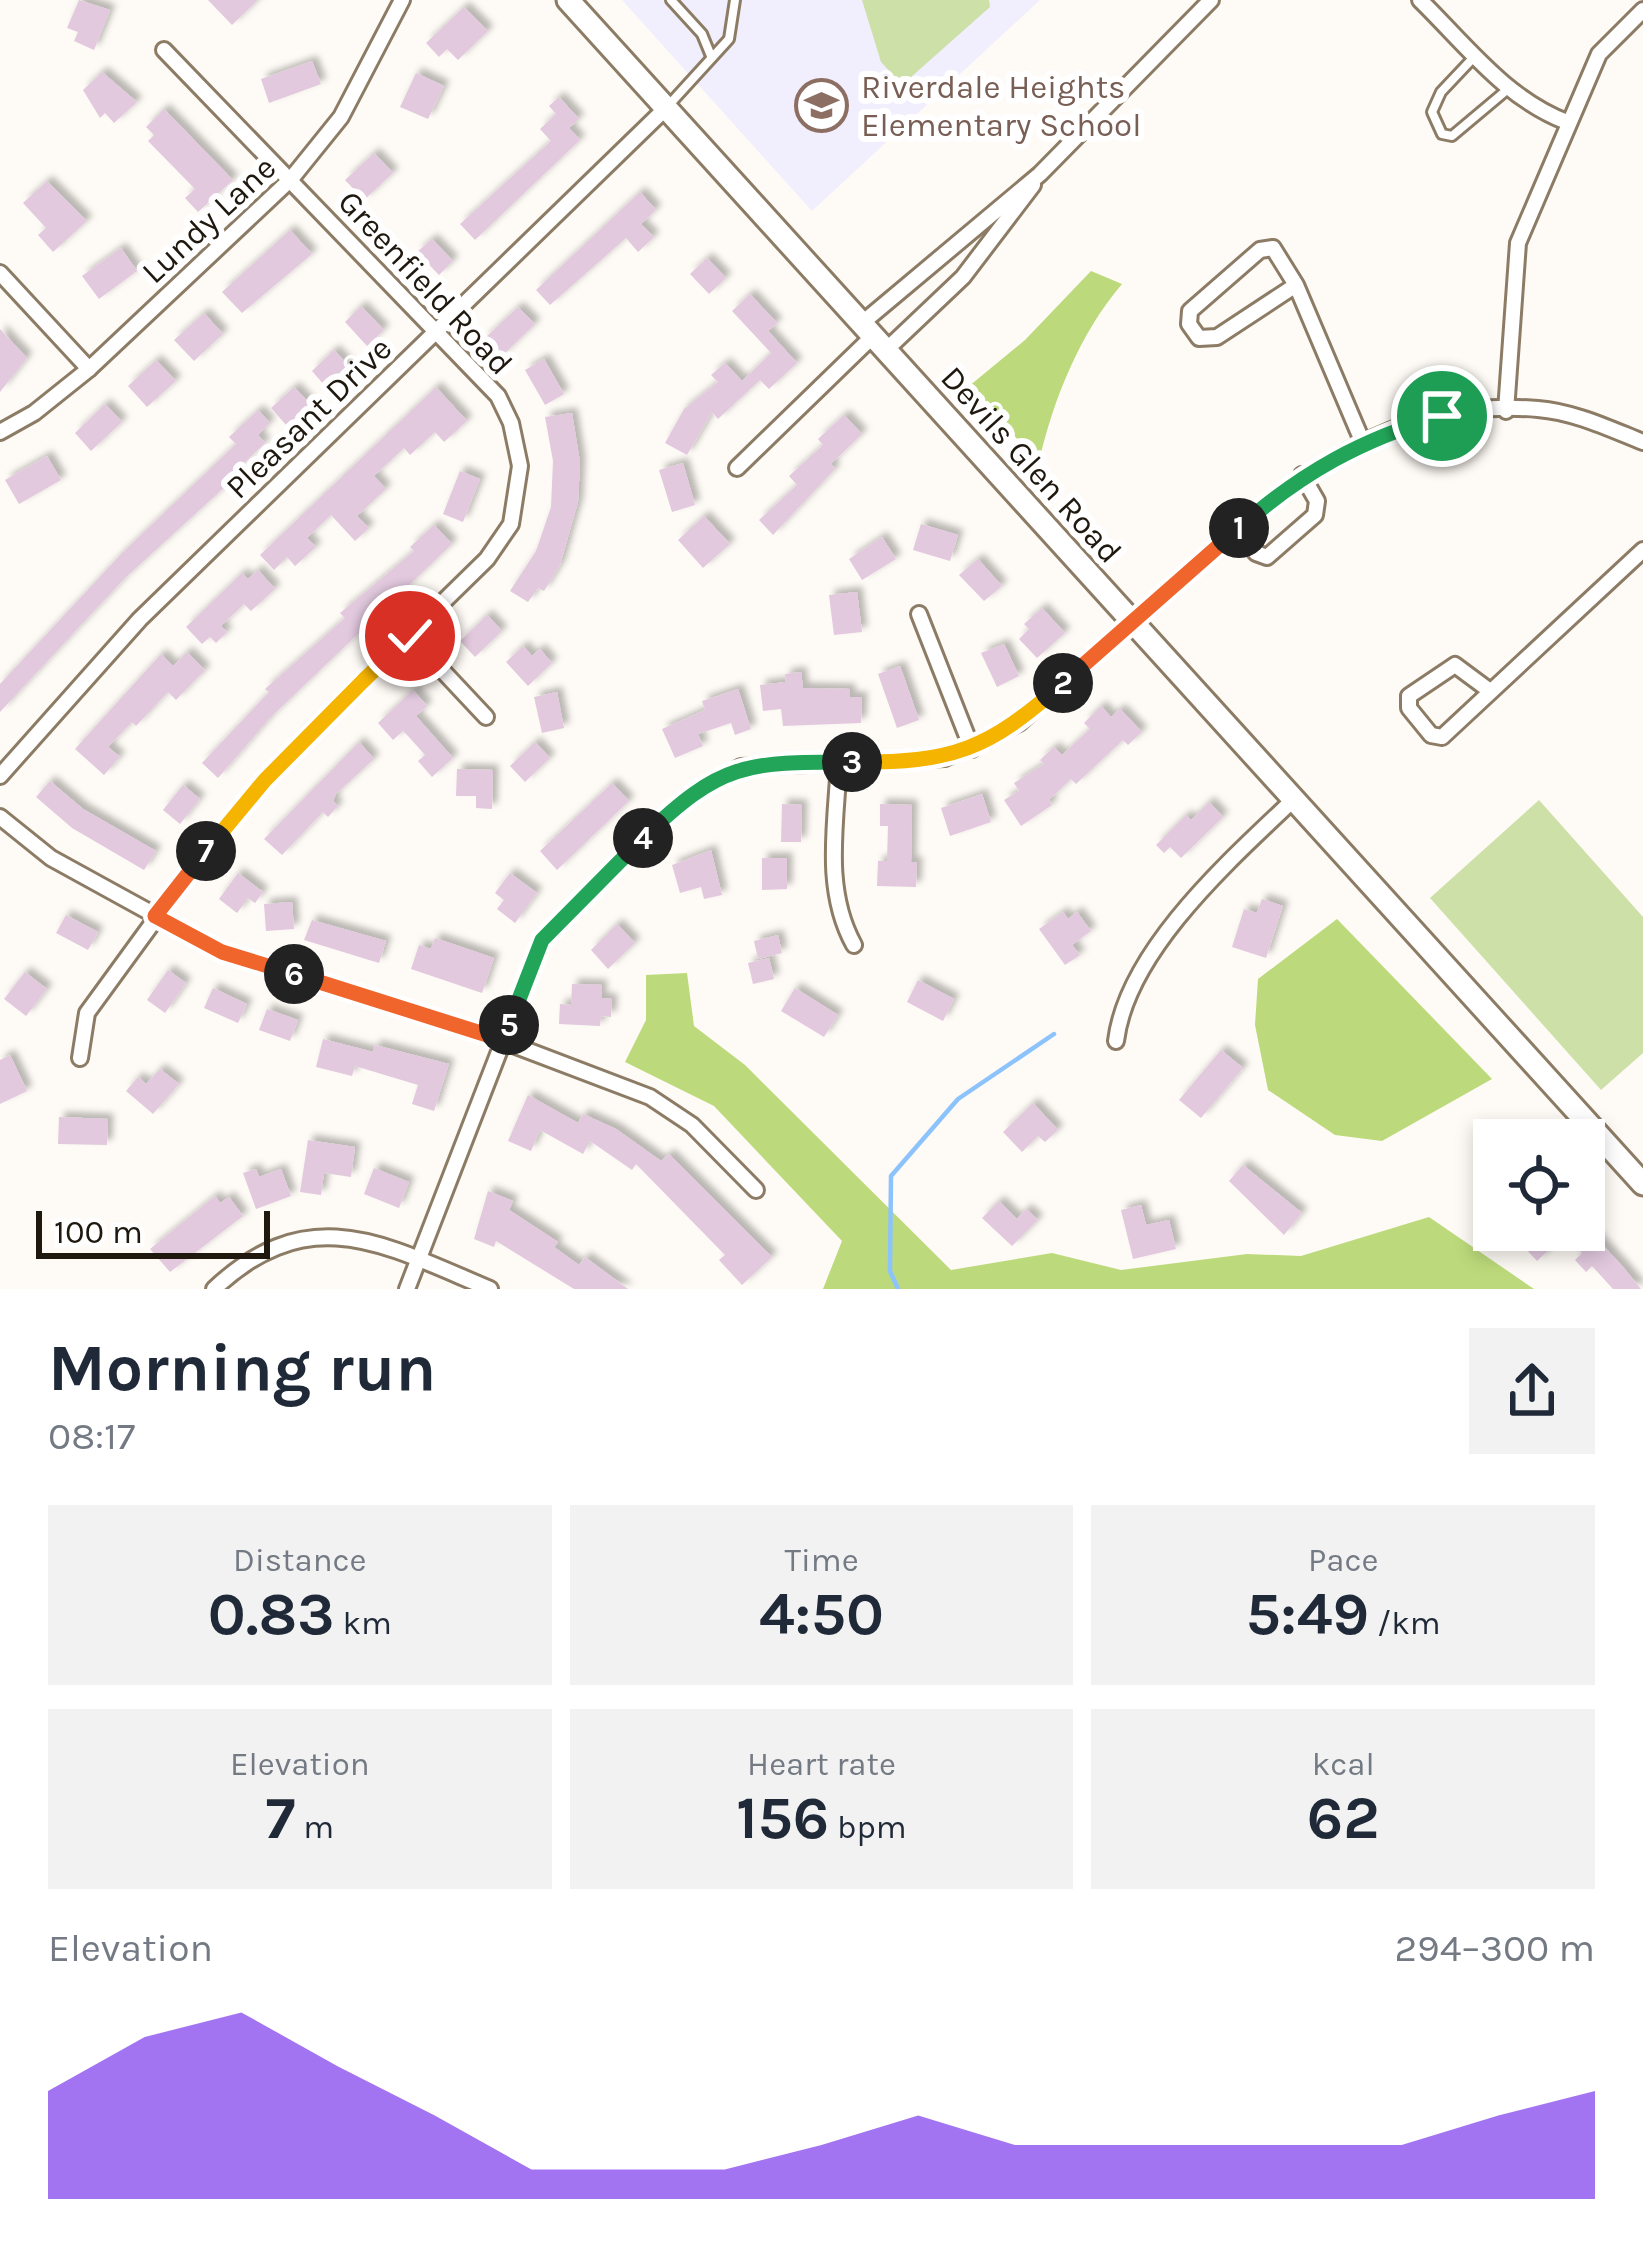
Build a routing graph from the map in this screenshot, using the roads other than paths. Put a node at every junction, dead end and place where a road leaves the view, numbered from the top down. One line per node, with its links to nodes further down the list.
1 (402, 0): 15 (street, Lundy Lane)
2 (568, 0): 12 (main road, Devils Glen Road)
3 (671, 0): 10 (lane)
4 (735, 0): 10 (lane)
5 (1211, 0): 14 (street)
6 (1420, 0): 9 (street)
7 (1643, 10): 13 (street)
8 (164, 50): 15 (street, Greenfield Road)
9 (1476, 55): 11 (street); 11 (lane)
10 (711, 56): 12 (lane)
11 (1508, 89): 13 (street)
12 (666, 109): 18 (street, Pleasant Drive); 19 (main road, Devils Glen Road)
13 (1568, 122): 21 (street)
14 (1040, 174): 19 (street); 19 (street)
15 (291, 179): 18 (street, Greenfield Road); 20 (street, Lundy Lane)
16 (0, 273): 20 (street)
17 (1296, 285): 17 (street); 24 (street)
18 (438, 329): 31 (street, Greenfield Road); 36 (street, Pleasant Drive)
19 (873, 337): 25 (street); 30 (main road, Devils Glen Road)
20 (88, 369): 22 (street, Lundy Lane)
21 (1506, 411): 23 (street); 24 (street)
22 (0, 432)
23 (1643, 442)
24 (1363, 443): 26 (street)
25 (736, 468)
26 (1302, 475): 27 (street); 27 (street)
27 (1236, 530): 30 (street)
28 (1643, 550): 32 (street)
29 (919, 614): 34 (street)
30 (1131, 623): 34 (street); 37 (main road, Devils Glen Road)
31 (410, 636): 33 (street); 39 (street, Greenfield Road)
32 (1490, 691): 32 (street)
33 (486, 717)
34 (972, 748): 35 (street)
35 (839, 762): 40 (street); 41 (street)
36 (0, 776)
37 (1292, 801): 42 (street); 44 (main road, Devils Glen Road)
38 (0, 818): 39 (street)
39 (155, 916): 41 (street); 43 (street, Greenfield Road)
40 (854, 945)
41 (503, 1040): 45 (street); 46 (street)
42 (1116, 1041)
43 (80, 1058)
44 (1643, 1184)
45 (756, 1190)
46 (418, 1259): 47 (street); 48 (street); 49 (street)
47 (214, 1289)
48 (407, 1289)
49 (490, 1289)

